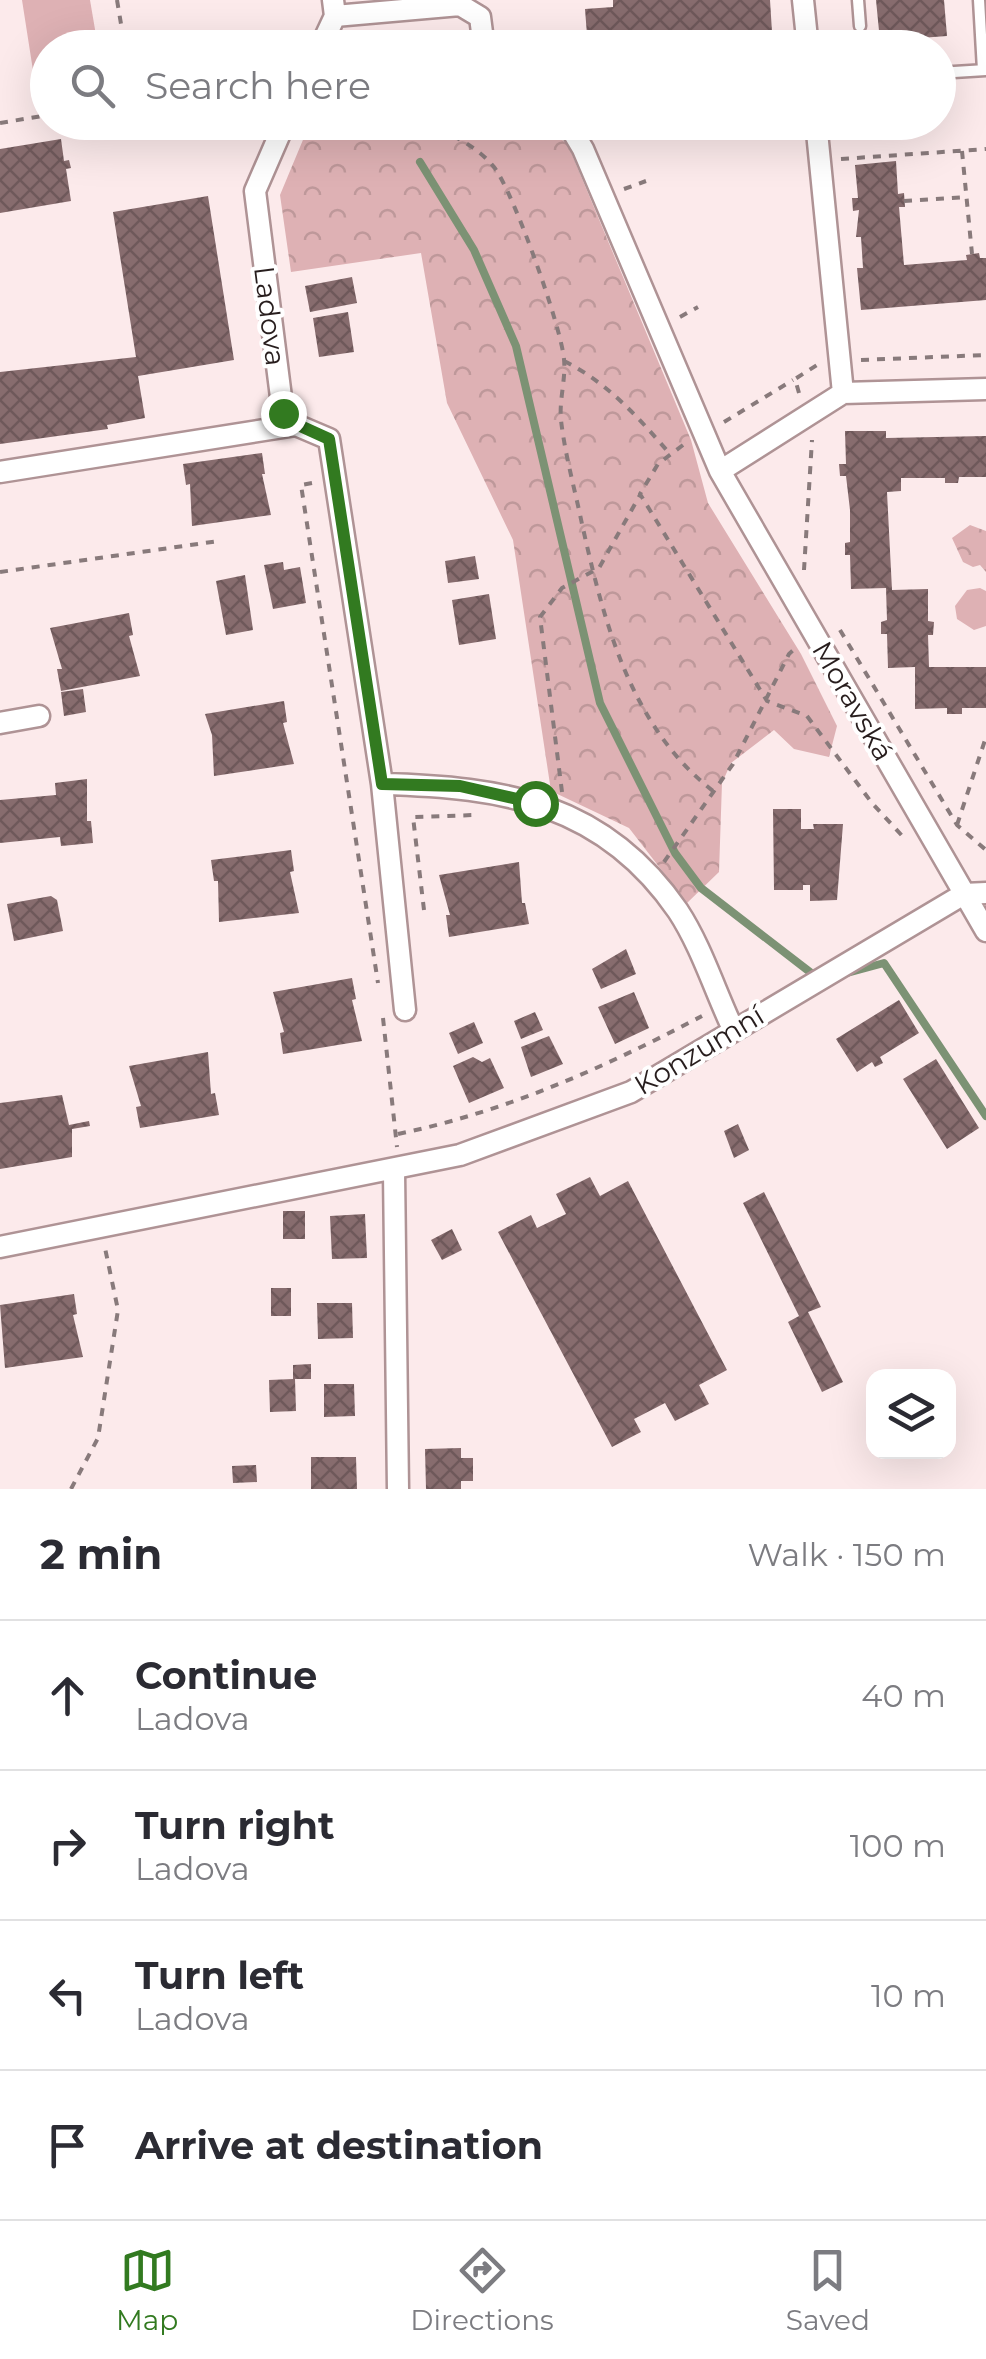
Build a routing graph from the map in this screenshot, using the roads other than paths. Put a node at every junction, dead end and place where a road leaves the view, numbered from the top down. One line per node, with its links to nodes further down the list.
1 (804, 0): 7 (street)
2 (858, 0): 5 (lane)
3 (980, 0): 8 (lane)
4 (334, 8): 6 (street)
5 (860, 26)
6 (482, 30)
7 (806, 30)
8 (984, 70): 9 (lane)
9 (956, 72)
10 (278, 140): 15 (street, Ladova)
11 (578, 140): 16 (street, Moravská)
12 (818, 140): 14 (street)
13 (986, 389): 14 (street)
14 (843, 392): 16 (street)
15 (296, 424): 17 (street); 20 (street, Ladova)
16 (720, 471): 22 (street, Moravská)
17 (0, 472)
18 (39, 716): 19 (street)
19 (0, 723)
20 (382, 784): 24 (street, Ladova); 25 (street)
21 (986, 893): 22 (street, Konzumní)
22 (964, 894): 23 (street, Moravská); 25 (street, Konzumní)
23 (986, 932)
24 (405, 1010)
25 (733, 1030): 26 (street, Konzumní)
26 (394, 1172): 27 (street, Konzumní); 28 (street)
27 (0, 1247)
28 (398, 1489)

